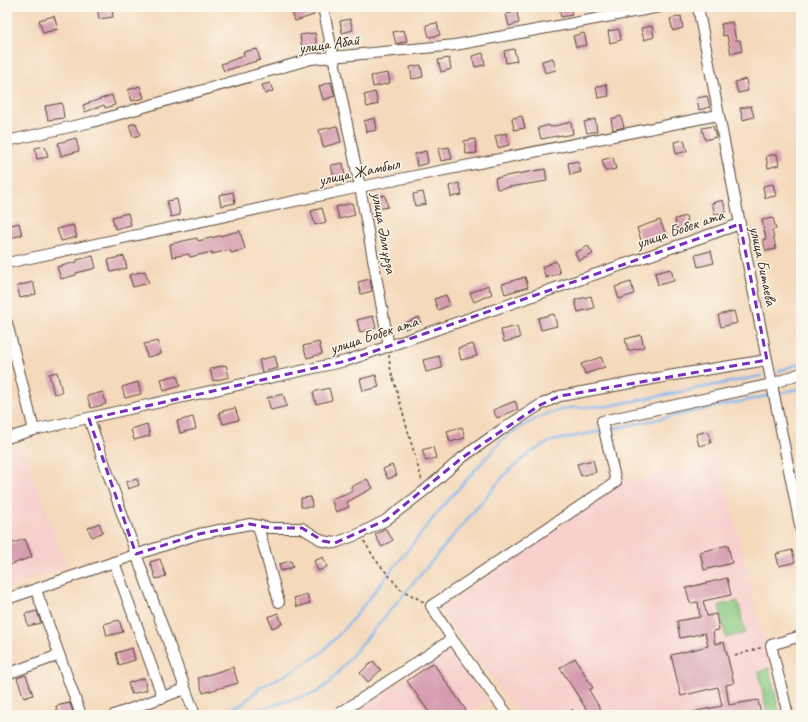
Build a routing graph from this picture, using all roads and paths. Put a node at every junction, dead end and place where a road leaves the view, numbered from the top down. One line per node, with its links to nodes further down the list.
1 (322, 7): 4 (street, улица Әлмұрза)
2 (660, 7): 4 (street, улица Абай)
3 (698, 7): 5 (street, улица Битаева)
4 (333, 58): 6 (street, улица Абай); 7 (street, улица Әлмұрза)
5 (718, 115): 7 (street, улица Жамбыл); 8 (street, улица Битаева)
6 (7, 141)
7 (360, 187): 9 (street, улица Жамбыл); 11 (street, улица Әлмұрза)
8 (740, 224): 11 (street, улица Бобек ата); 12 (street, улица Битаева)
9 (7, 263)
10 (7, 323): 16 (street)
11 (389, 347): 15 (street, улица Бобек ата); 18 (path)
12 (767, 360): 14 (street, улица Битаева); 18 (street)
13 (801, 373): 14 (street)
14 (772, 384): 19 (street, улица Битаева); 28 (street)
15 (89, 419): 16 (street, улица Бобек ата); 23 (street)
16 (34, 430): 17 (street, улица Бобек ата)
17 (7, 438)
18 (424, 491): 22 (street)
19 (798, 500): 21 (street, улица Битаева)
20 (258, 526): 22 (street); 23 (street); 27 (street)
21 (801, 530)
22 (360, 534): 28 (path)
23 (136, 554): 24 (street); 35 (street)
24 (114, 562): 25 (street); 36 (street)
25 (36, 590): 26 (street); 32 (street)
26 (7, 599)
27 (280, 602)
28 (431, 606): 30 (street)
29 (801, 636): 31 (street)
30 (452, 639): 41 (street); 42 (street)
31 (770, 645): 33 (path); 44 (street)
32 (59, 655): 34 (street); 38 (street)
33 (735, 656)
34 (7, 674)
35 (185, 690): 36 (street); 40 (street)
36 (163, 698): 39 (street)
37 (572, 709): 43 (path)
38 (81, 715)
39 (114, 715)
40 (195, 715)
41 (337, 715)
42 (508, 715)
43 (575, 715)
44 (788, 715)

